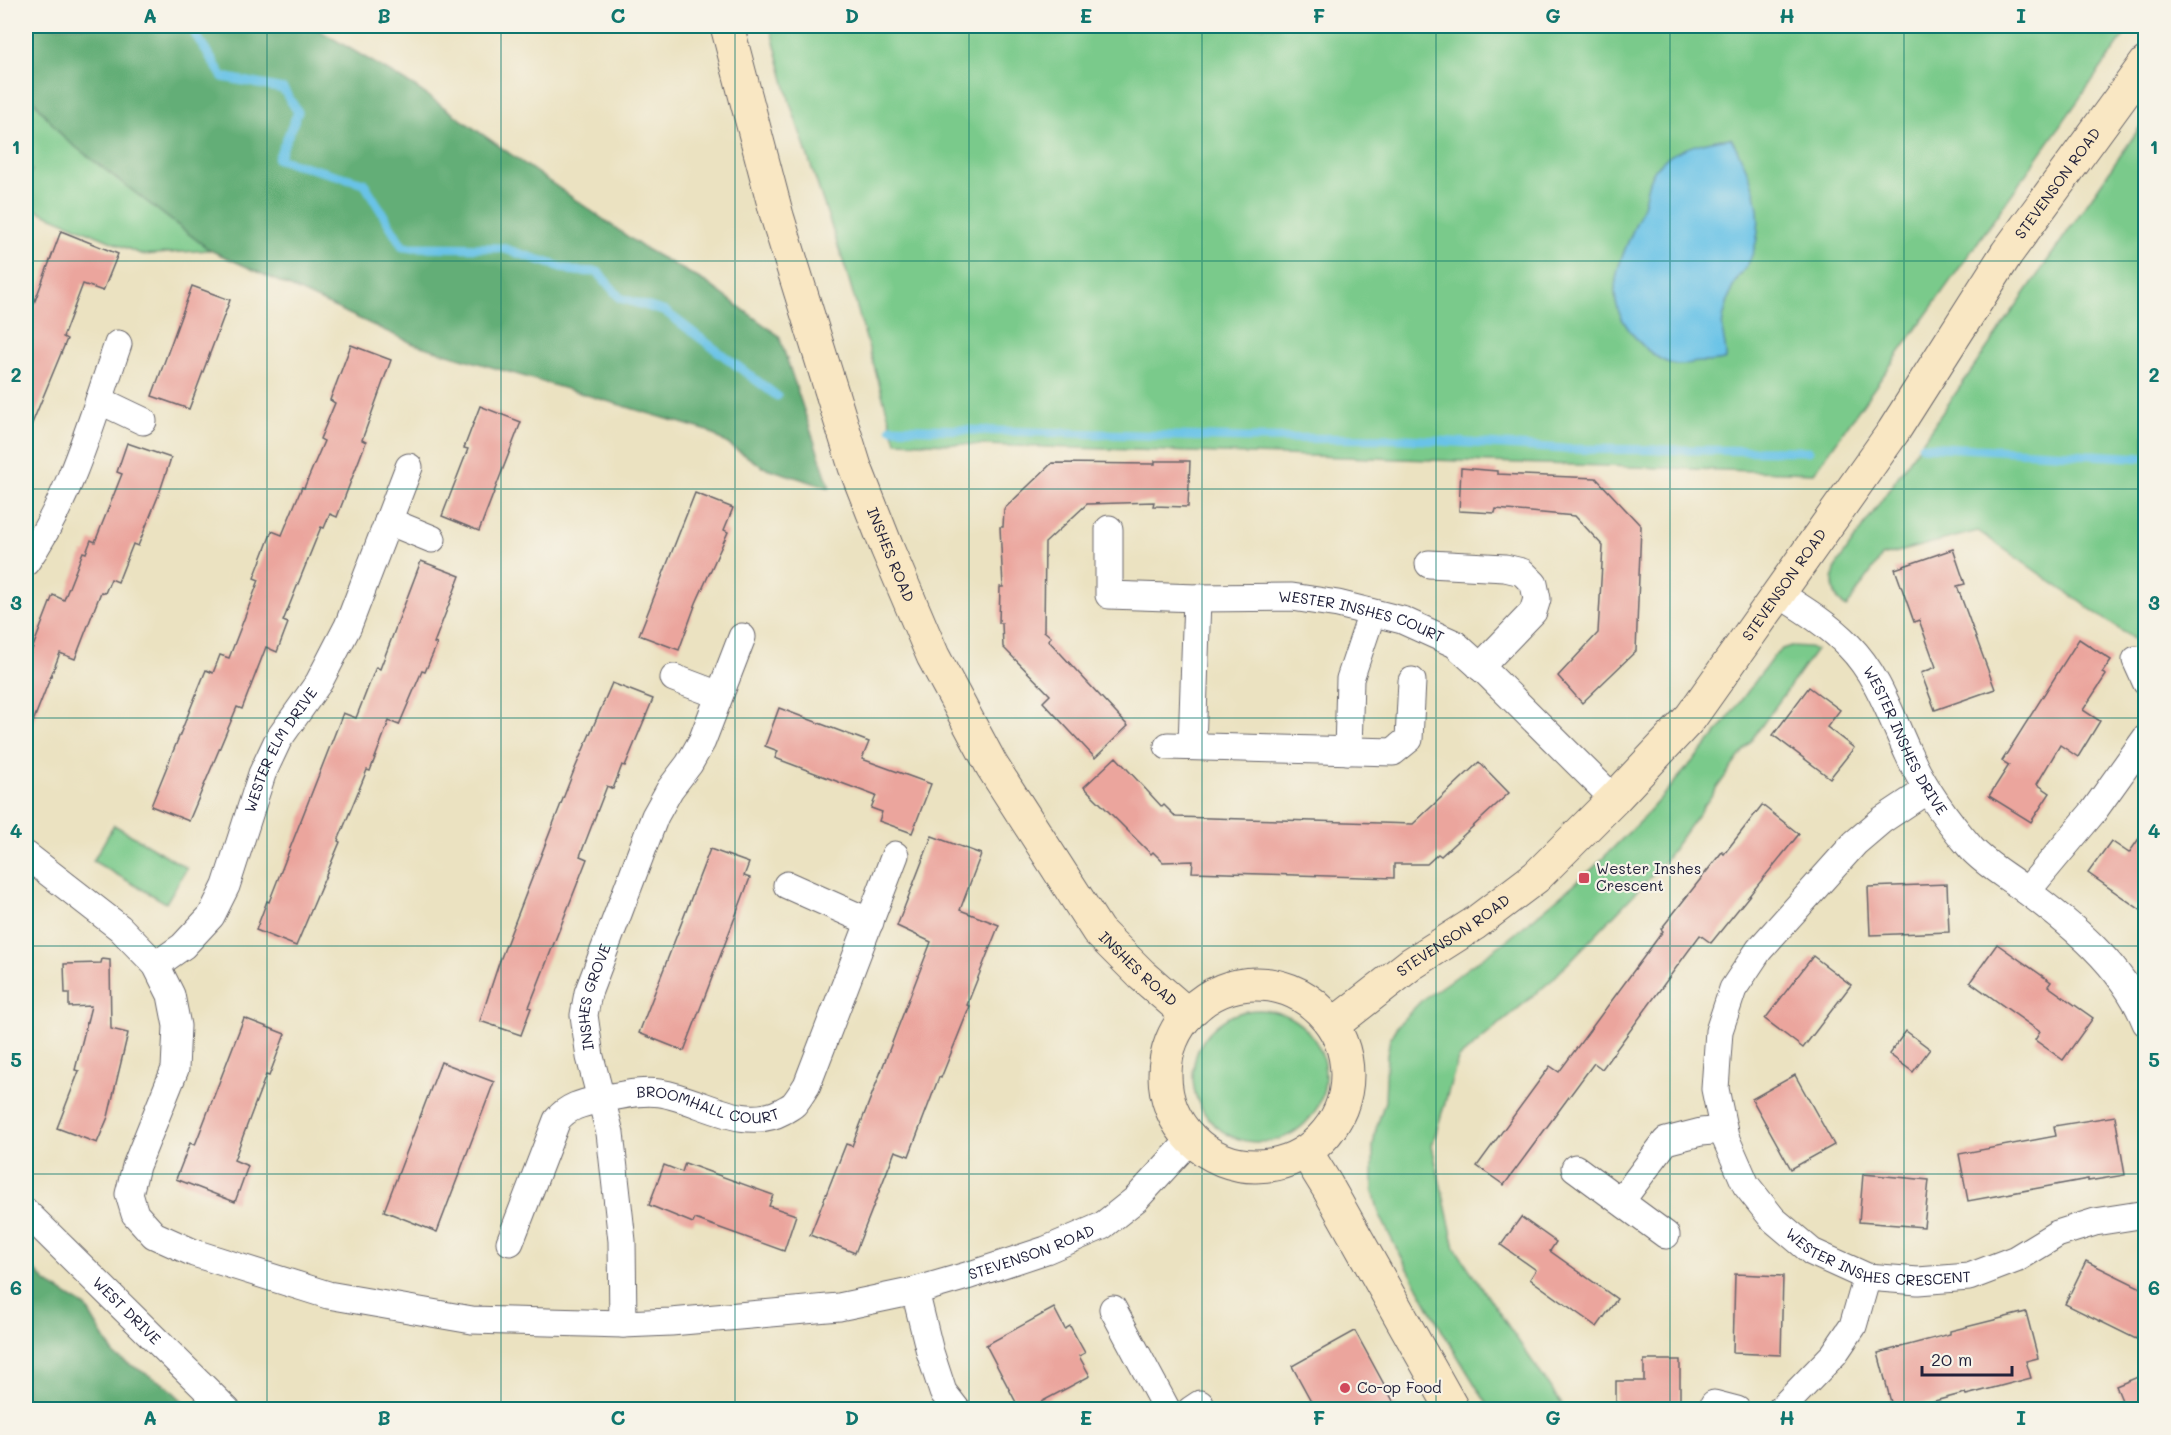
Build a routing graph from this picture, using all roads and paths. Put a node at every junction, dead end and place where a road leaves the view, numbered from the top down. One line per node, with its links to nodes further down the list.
1 (727, 26): 30 (street, INSHES ROAD)
2 (2145, 63): 12 (street, STEVENSON ROAD)
3 (118, 344): 4 (street)
4 (99, 400): 5 (street); 10 (street)
5 (144, 421)
6 (409, 467): 7 (street, WESTER ELM DRIVE)
7 (388, 521): 9 (street); 29 (street, WESTER ELM DRIVE)
8 (1109, 529): 13 (street, WESTER INSHES COURT)
9 (432, 539)
10 (26, 562)
11 (1429, 564): 16 (street)
12 (1779, 594): 22 (street, WESTER INSHES DRIVE); 23 (street, STEVENSON ROAD)
13 (1197, 598): 14 (street, WESTER INSHES COURT); 21 (street)
14 (1372, 613): 16 (street, WESTER INSHES COURT); 21 (street)
15 (742, 637): 19 (street, INSHES GROVE)
16 (1480, 667): 23 (street, WESTER INSHES COURT)
17 (674, 678): 19 (street)
18 (1412, 681): 21 (street)
19 (720, 695): 33 (street, INSHES GROVE)
20 (2145, 738): 27 (street)
21 (1348, 751)
22 (1927, 790): 27 (street, WESTER INSHES DRIVE); 34 (street, WESTER INSHES CRESCENT)
23 (1614, 799): 32 (street, STEVENSON ROAD)
24 (26, 855): 29 (street, STEVENSON ROAD)
25 (895, 855): 28 (street, BROOMHALL COURT)
26 (787, 885): 28 (street)
27 (2027, 891): 31 (street, WESTER INSHES DRIVE)
28 (870, 922): 33 (street, BROOMHALL COURT)
29 (156, 965): 46 (street, STEVENSON ROAD)
30 (1188, 1015): 32 (street, INSHES ROAD); 35 (street, INSHES ROAD)
31 (2145, 1023)
32 (1333, 1025): 36 (street, INSHES ROAD)
33 (601, 1099): 42 (street, BROOMHALL COURT); 46 (street, INSHES GROVE)
34 (1723, 1130): 38 (street); 43 (street, WESTER INSHES CRESCENT)
35 (1191, 1139): 36 (street, INSHES ROAD); 44 (street, STEVENSON ROAD)
36 (1306, 1152): 50 (street)
37 (1575, 1168): 38 (street)
38 (1621, 1201): 41 (street)
39 (26, 1212): 47 (street, WEST DRIVE)
40 (2145, 1214): 43 (street, WESTER INSHES CRESCENT)
41 (1666, 1235)
42 (510, 1242)
43 (1867, 1277): 51 (street)
44 (915, 1291): 46 (street, STEVENSON ROAD); 48 (street)
45 (1113, 1310): 49 (street)
46 (623, 1324)
47 (227, 1410)
48 (957, 1410)
49 (1167, 1410)
50 (1453, 1410)
51 (1780, 1410)

